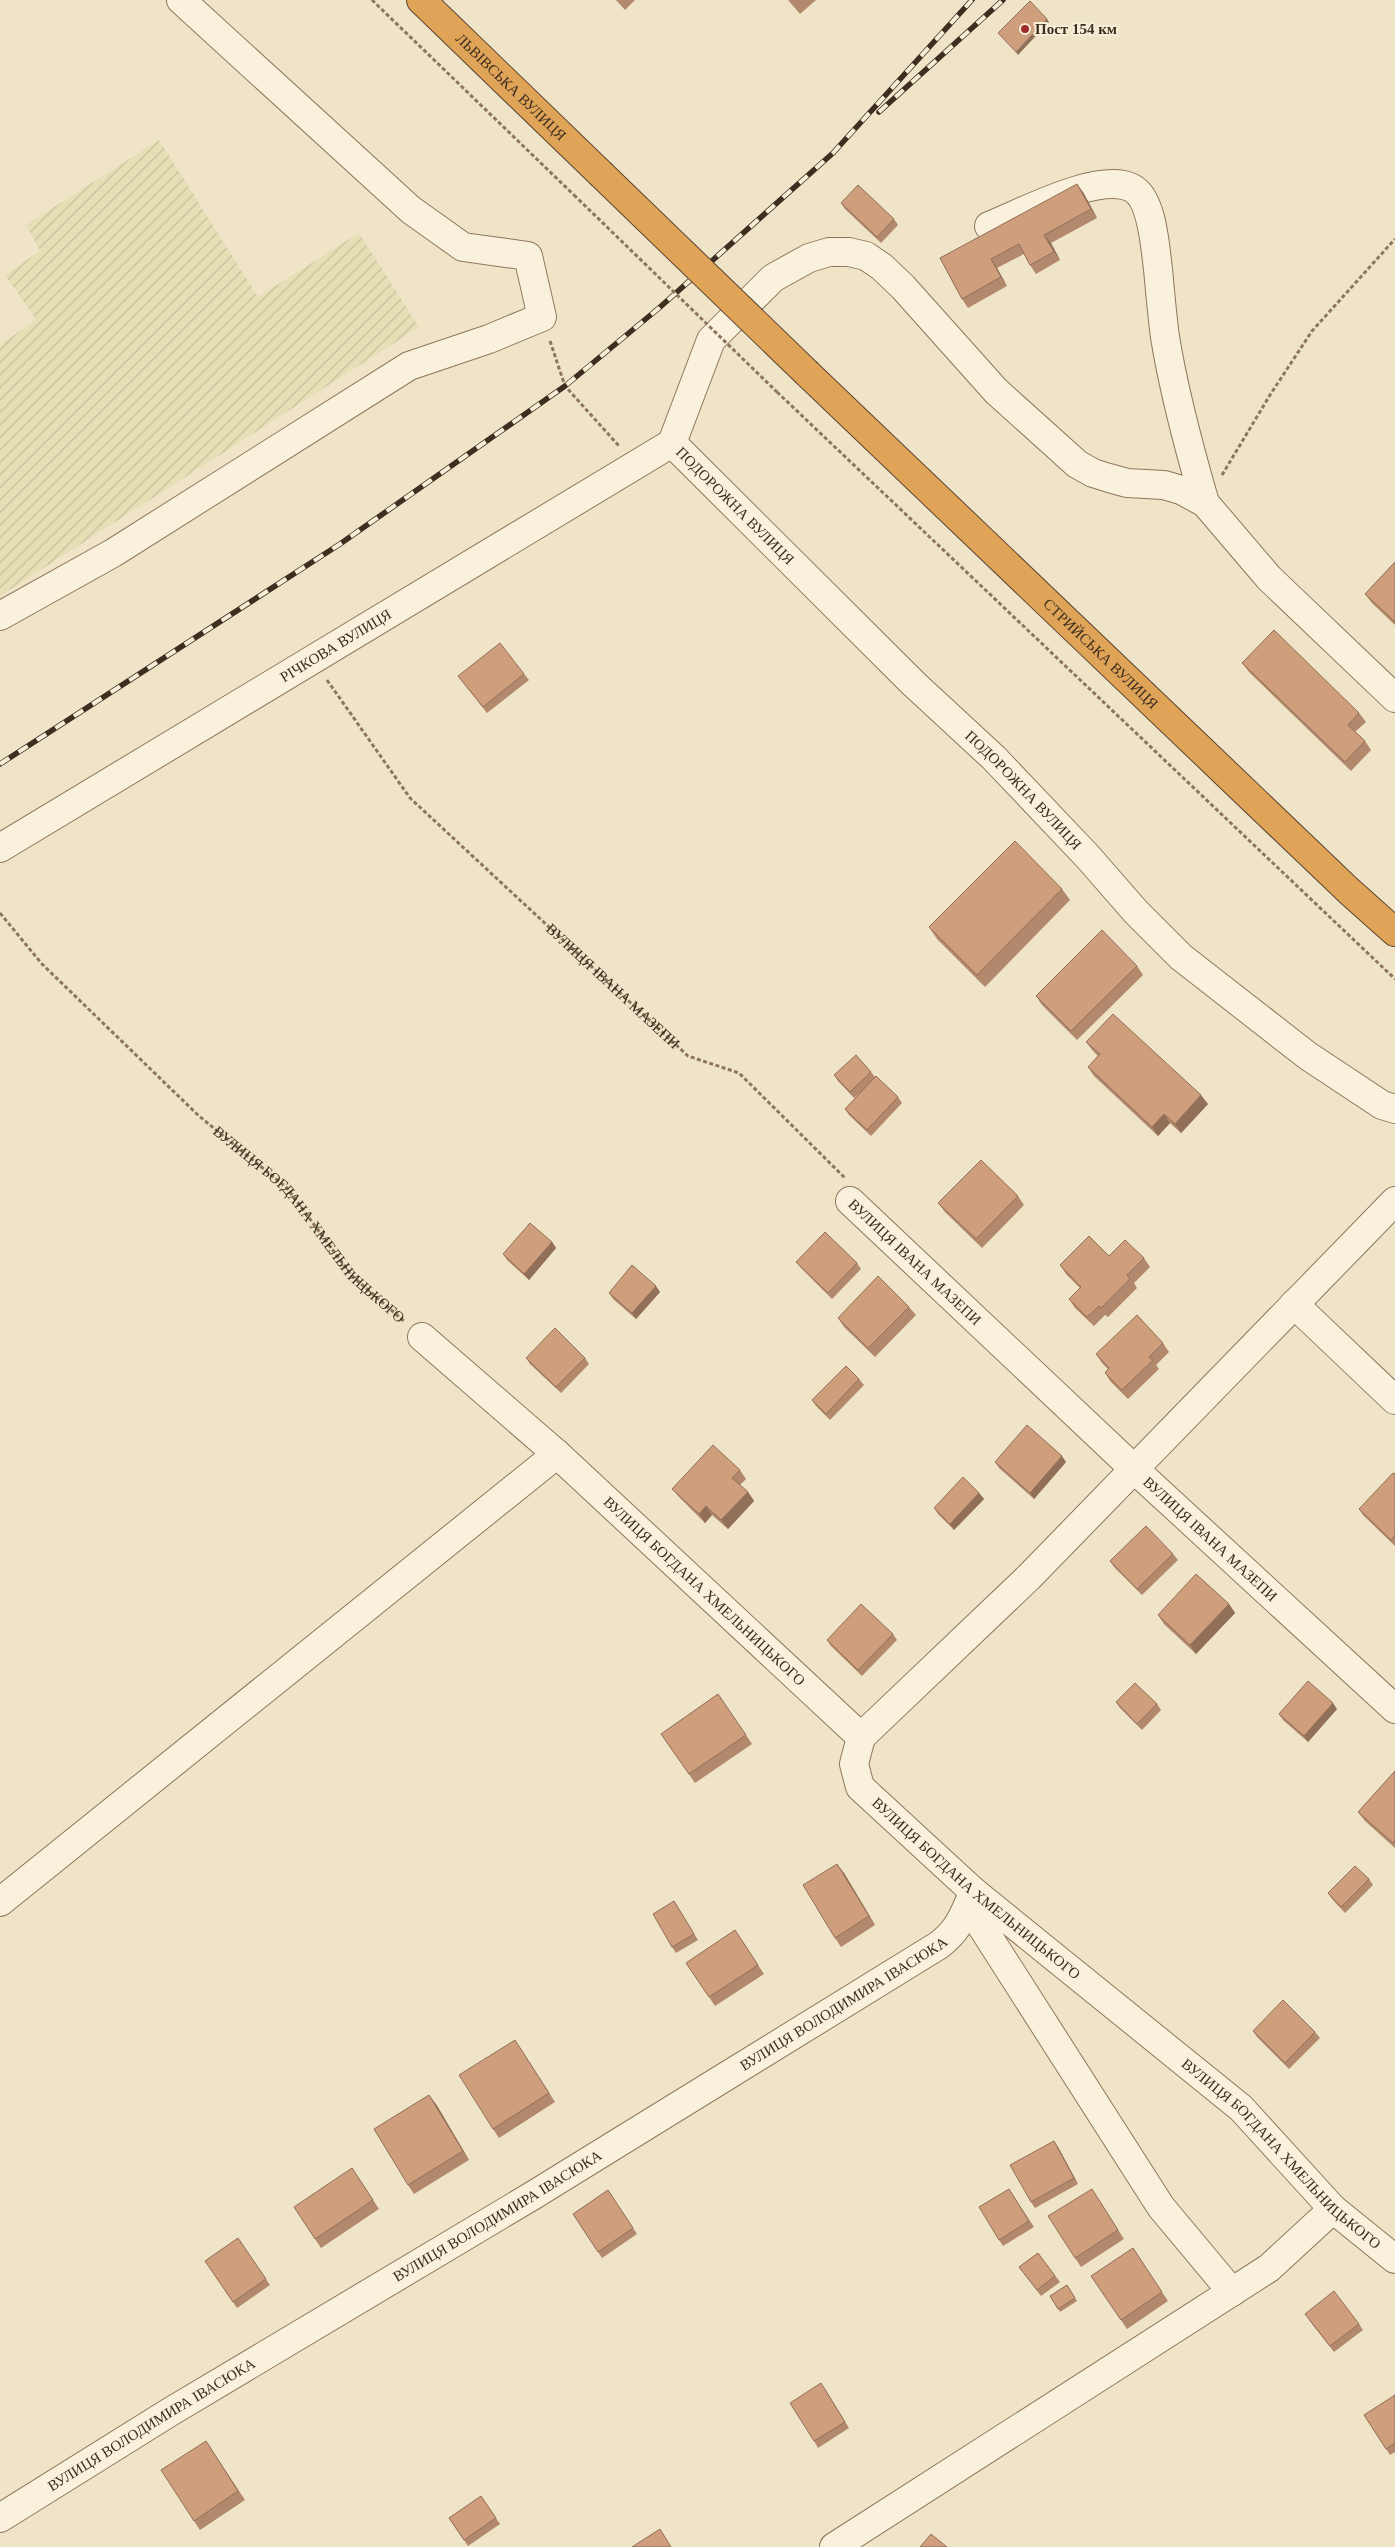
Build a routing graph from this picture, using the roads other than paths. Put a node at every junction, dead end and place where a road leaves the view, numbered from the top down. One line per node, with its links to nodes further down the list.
1 (181, 0): 7 (street)
2 (422, 0): 4 (highway, ЛЬВІВСЬКА ВУЛИЦЯ, bridge)
3 (989, 226): 6 (street)
4 (808, 374): 10 (highway, СТРИЙСЬКА ВУЛИЦЯ)
5 (672, 443): 6 (street); 9 (street, РІЧКОВА ВУЛИЦЯ); 11 (street, ПОДОРОЖНА ВУЛИЦЯ)
6 (1205, 503): 8 (street)
7 (0, 616)
8 (1395, 698)
9 (0, 848)
10 (1395, 932)
11 (1395, 1109)
12 (850, 1201): 18 (street, ВУЛИЦЯ ІВАНА МАЗЕПИ)
13 (1395, 1201): 14 (street)
14 (1294, 1304): 16 (street); 18 (street)
15 (422, 1337): 17 (street, ВУЛИЦЯ БОГДАНА ХМЕЛЬНИЦЬКОГО)
16 (1395, 1400)
17 (557, 1454): 20 (street, ВУЛИЦЯ БОГДАНА ХМЕЛЬНИЦЬКОГО); 22 (street)
18 (1133, 1468): 19 (street, ВУЛИЦЯ ІВАНА МАЗЕПИ); 20 (street)
19 (1395, 1709)
20 (861, 1737): 21 (street, ВУЛИЦЯ БОГДАНА ХМЕЛЬНИЦЬКОГО)
21 (971, 1899): 23 (street, ВУЛИЦЯ БОГДАНА ХМЕЛЬНИЦЬКОГО); 25 (street); 26 (street, ВУЛИЦЯ ВОЛОДИМИРА ІВАСЮКА)
22 (0, 1902)
23 (1333, 2209): 24 (street, ВУЛИЦЯ БОГДАНА ХМЕЛЬНИЦЬКОГО); 25 (street)
24 (1395, 2259)
25 (1232, 2292): 27 (street)
26 (0, 2518)
27 (834, 2547)

